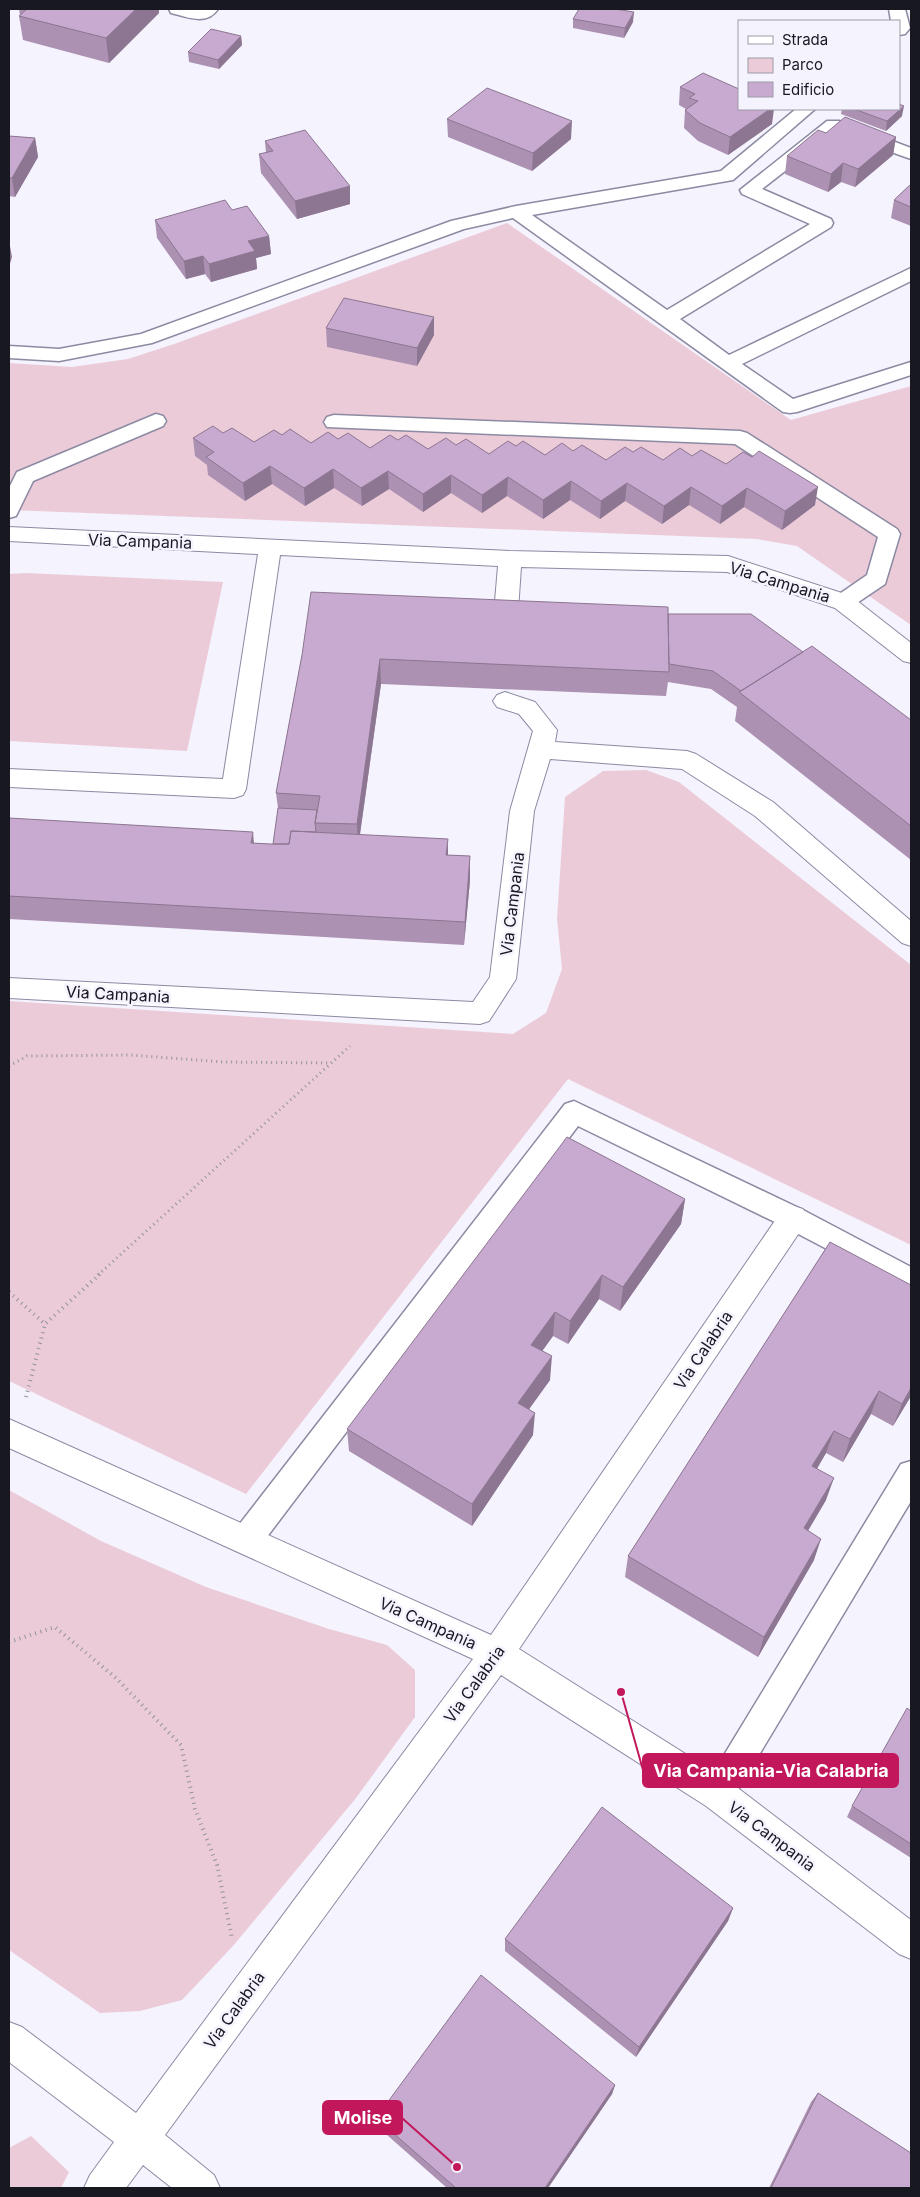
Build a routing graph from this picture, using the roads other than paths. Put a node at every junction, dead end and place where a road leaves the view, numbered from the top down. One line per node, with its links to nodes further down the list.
1 (177, 9): 2 (lane)
2 (210, 9)
3 (805, 110): 5 (lane)
4 (911, 154): 7 (lane)
5 (516, 212): 7 (lane); 8 (lane)
6 (911, 274): 9 (lane)
7 (666, 319): 9 (lane)
8 (9, 352)
9 (728, 363): 10 (lane)
10 (911, 368)
11 (156, 421): 13 (lane)
12 (334, 422): 17 (lane)
13 (9, 511)
14 (9, 534): 15 (street, Via Campania)
15 (270, 546): 16 (street, Via Campania); 22 (street)
16 (510, 559): 17 (street, Via Campania); 18 (street)
17 (843, 602): 19 (street, Via Campania)
18 (505, 625)
19 (911, 655)
20 (504, 701): 21 (street)
21 (541, 750): 23 (street); 24 (street, Via Campania)
22 (9, 778)
23 (911, 936)
24 (9, 988)
25 (793, 1218): 26 (lane); 29 (lane); 30 (street, Via Calabria)
26 (911, 1281)
27 (12, 1435): 29 (street, Via Campania)
28 (911, 1474): 31 (lane)
29 (246, 1540): 30 (street, Via Campania)
30 (497, 1654): 31 (street, Via Campania); 34 (street, Via Calabria)
31 (718, 1794): 32 (street, Via Campania)
32 (911, 1942)
33 (9, 2040): 34 (street)
34 (139, 2138): 35 (street, Via Calabria); 36 (street)
35 (103, 2188)
36 (201, 2188)

